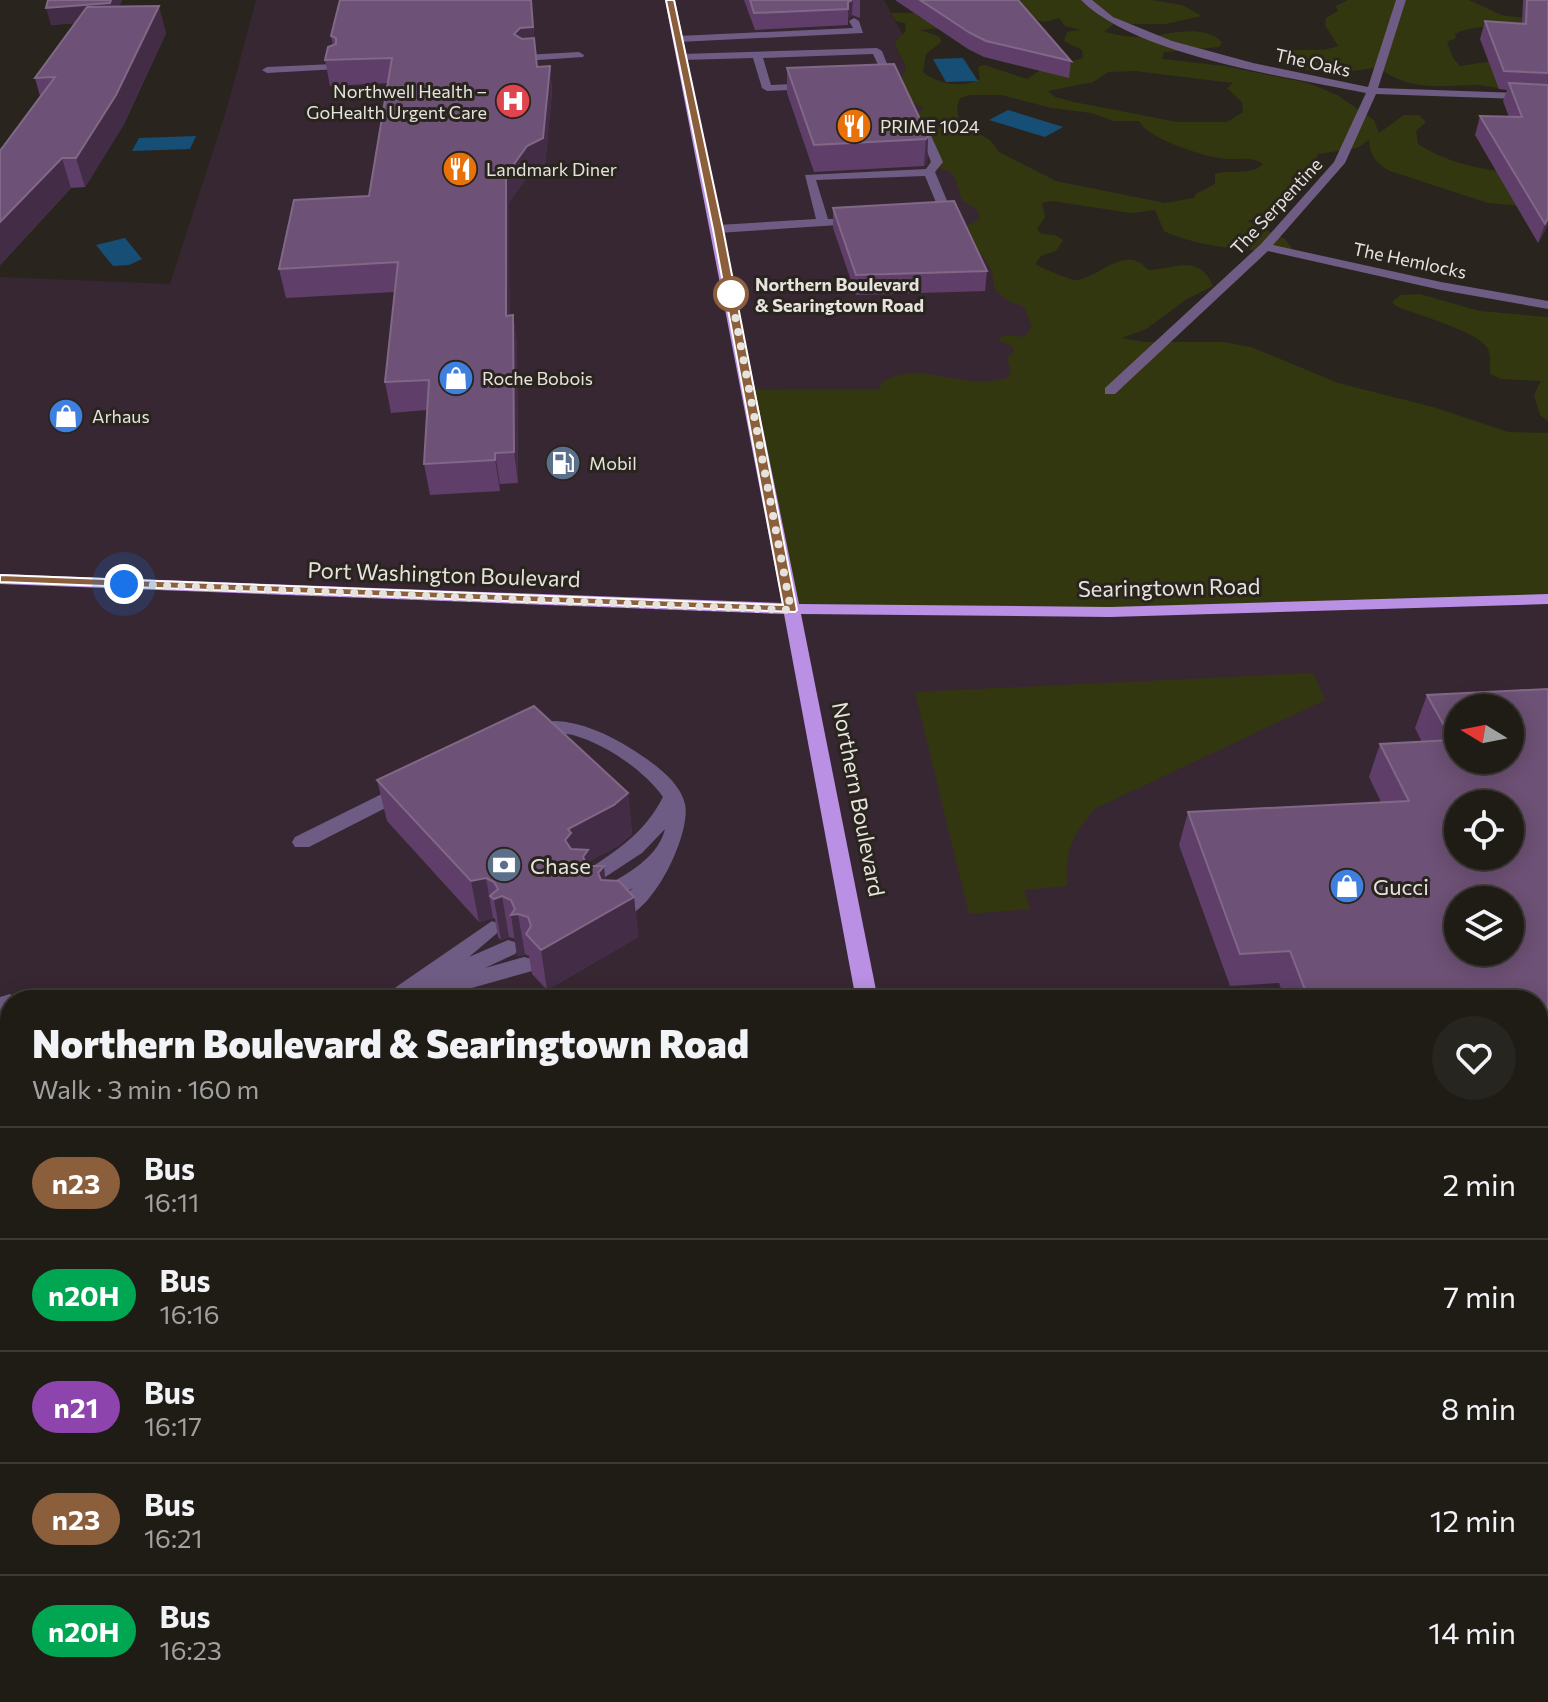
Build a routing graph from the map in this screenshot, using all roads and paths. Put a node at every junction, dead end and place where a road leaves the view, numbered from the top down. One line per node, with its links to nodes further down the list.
1 (670, 0): 5 (main road, Northern Boulevard)
2 (1086, 0): 16 (street, The Oaks)
3 (1401, 0): 16 (street, The Serpentine)
4 (854, 21): 5 (street)
5 (678, 39): 8 (main road, Northern Boulevard)
6 (579, 55): 9 (street)
7 (757, 55): 8 (street); 12 (street); 14 (street)
8 (682, 57): 23 (main road, Northern Boulevard)
9 (524, 58)
10 (334, 67): 11 (street)
11 (267, 70)
12 (891, 82): 13 (street); 15 (street)
13 (876, 83)
14 (829, 85)
15 (905, 88)
16 (1372, 91): 17 (street, The Oaks); 24 (street, The Serpentine)
17 (1548, 97)
18 (911, 101): 19 (street)
19 (929, 172): 20 (street); 22 (street)
20 (925, 218)
21 (852, 222): 22 (street)
22 (823, 223): 23 (street)
23 (718, 229): 29 (main road, Northern Boulevard)
24 (1265, 247): 25 (street, The Hemlocks); 26 (street, The Serpentine)
25 (1548, 305)
26 (1110, 391)
27 (0, 579): 29 (main road, Port Washington Boulevard)
28 (1548, 599): 29 (main road, Searingtown Road)
29 (791, 610): 44 (main road, Northern Boulevard)
30 (510, 736): 32 (street)
31 (427, 779): 33 (street)
32 (672, 796): 34 (street); 35 (street)
33 (302, 842)
34 (669, 845): 36 (street); 37 (street)
35 (583, 882)
36 (600, 899)
37 (615, 914)
38 (492, 929): 41 (street)
39 (508, 948): 42 (street)
40 (524, 965): 43 (street)
41 (410, 990)
42 (418, 990)
43 (433, 990)
44 (865, 990)

